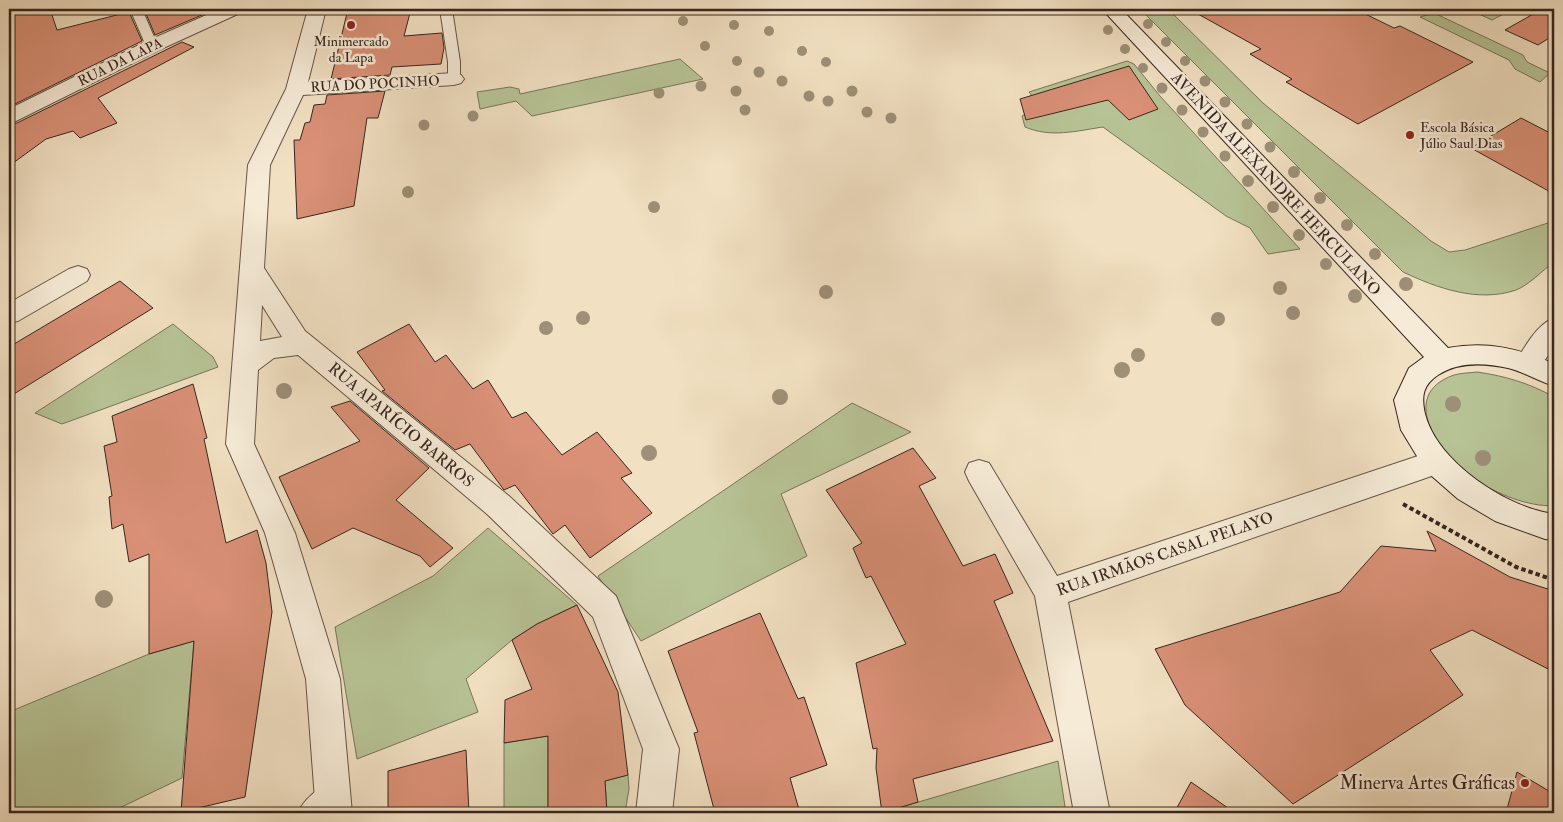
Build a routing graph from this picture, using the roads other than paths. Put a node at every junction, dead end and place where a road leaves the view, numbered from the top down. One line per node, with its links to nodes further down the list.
1 (136, 9): 6 (lane)
2 (234, 9): 6 (street, RUA DA LAPA)
3 (317, 9): 8 (street)
4 (446, 9): 7 (lane)
5 (1111, 9): 15 (street, AVENIDA ALEXANDRE HERCULANO)
6 (152, 46): 9 (street, RUA DA LAPA)
7 (454, 79): 8 (street, RUA DO POCINHO)
8 (296, 89): 10 (street)
9 (9, 117)
10 (252, 268): 14 (street, RUA APARÍCIO BARROS); 17 (street)
11 (78, 275): 12 (street)
12 (9, 314)
13 (1554, 328): 16 (street)
14 (304, 344): 17 (street); 25 (street, RUA APARÍCIO BARROS)
15 (1442, 359): 16 (street); 19 (street)
16 (1528, 364): 18 (street)
17 (245, 366): 23 (street)
18 (1554, 376)
19 (1436, 462): 21 (street); 22 (street, RUA IRMÃOS CASAL PELAYO)
20 (979, 472): 22 (street)
21 (1554, 527)
22 (1050, 593): 26 (street, RUA IRMÃOS CASAL PELAYO)
23 (333, 803): 24 (lane)
24 (310, 813)
25 (654, 813)
26 (1092, 813)

